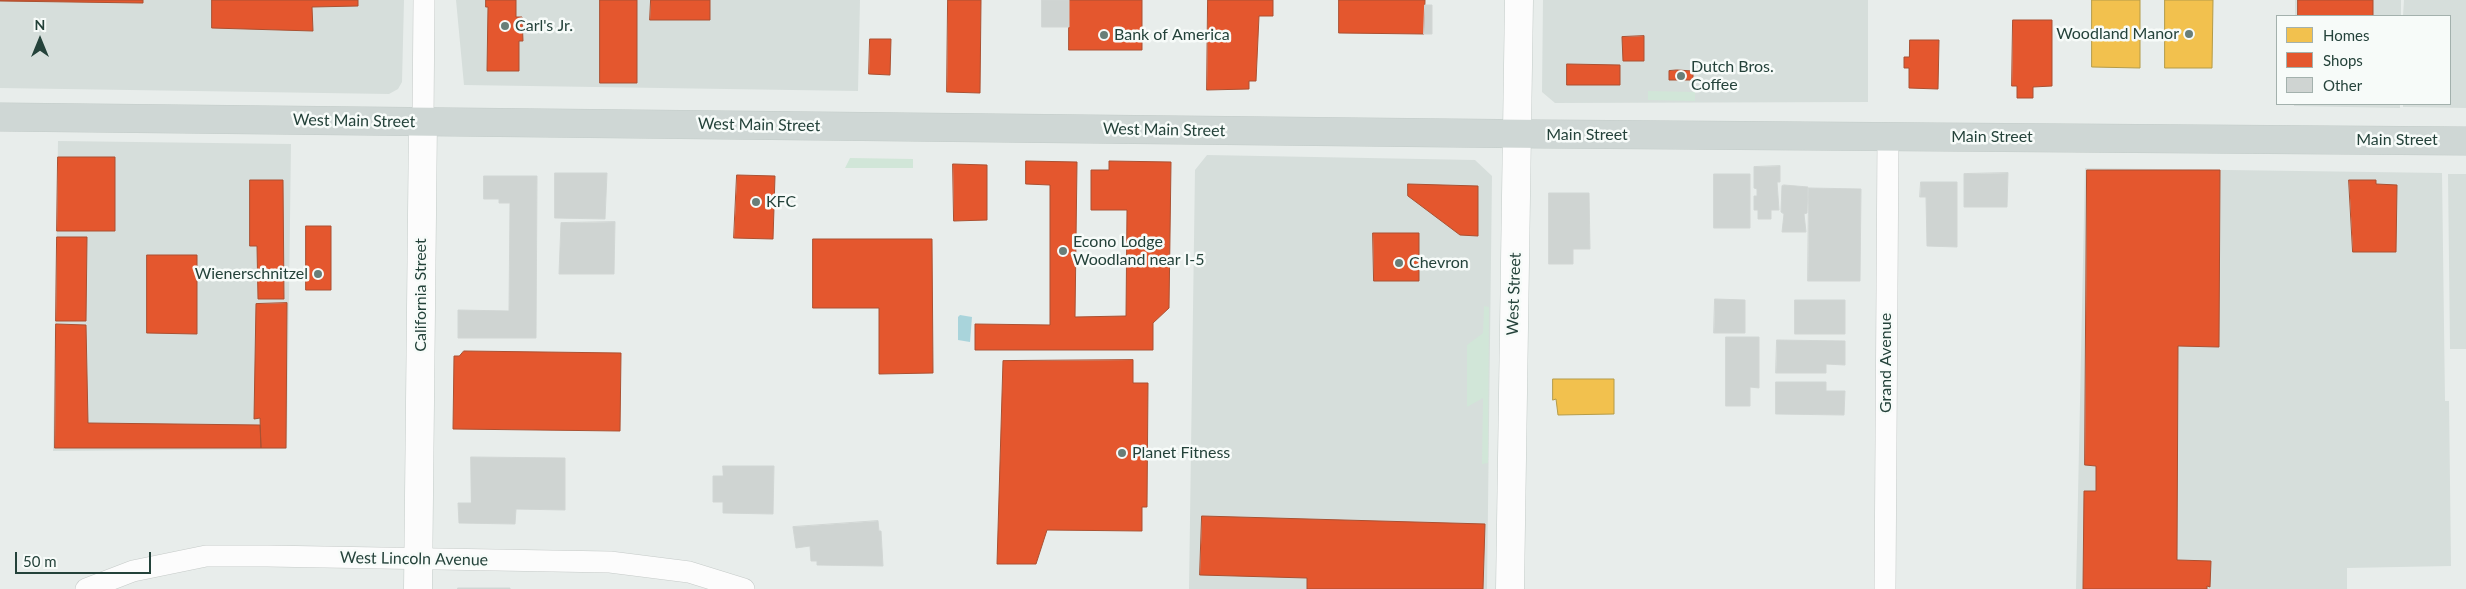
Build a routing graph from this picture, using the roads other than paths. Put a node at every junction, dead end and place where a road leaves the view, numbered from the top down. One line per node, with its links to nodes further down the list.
1 (424, 0): 4 (street, California Street)
2 (1519, 0): 5 (main road, West Street)
3 (0, 117): 4 (main road, West Main Street)
4 (423, 121): 5 (main road, West Main Street); 8 (main road, California Street)
5 (1517, 134): 6 (main road, Main Street); 12 (main road, West Street)
6 (1888, 137): 7 (main road, Main Street); 13 (street, Grand Avenue)
7 (2466, 141)
8 (419, 559): 9 (street, West Lincoln Avenue); 10 (main road, California Street); 11 (street, West Lincoln Avenue)
9 (86, 589)
10 (418, 589)
11 (744, 589)
12 (1510, 589)
13 (1884, 589)

